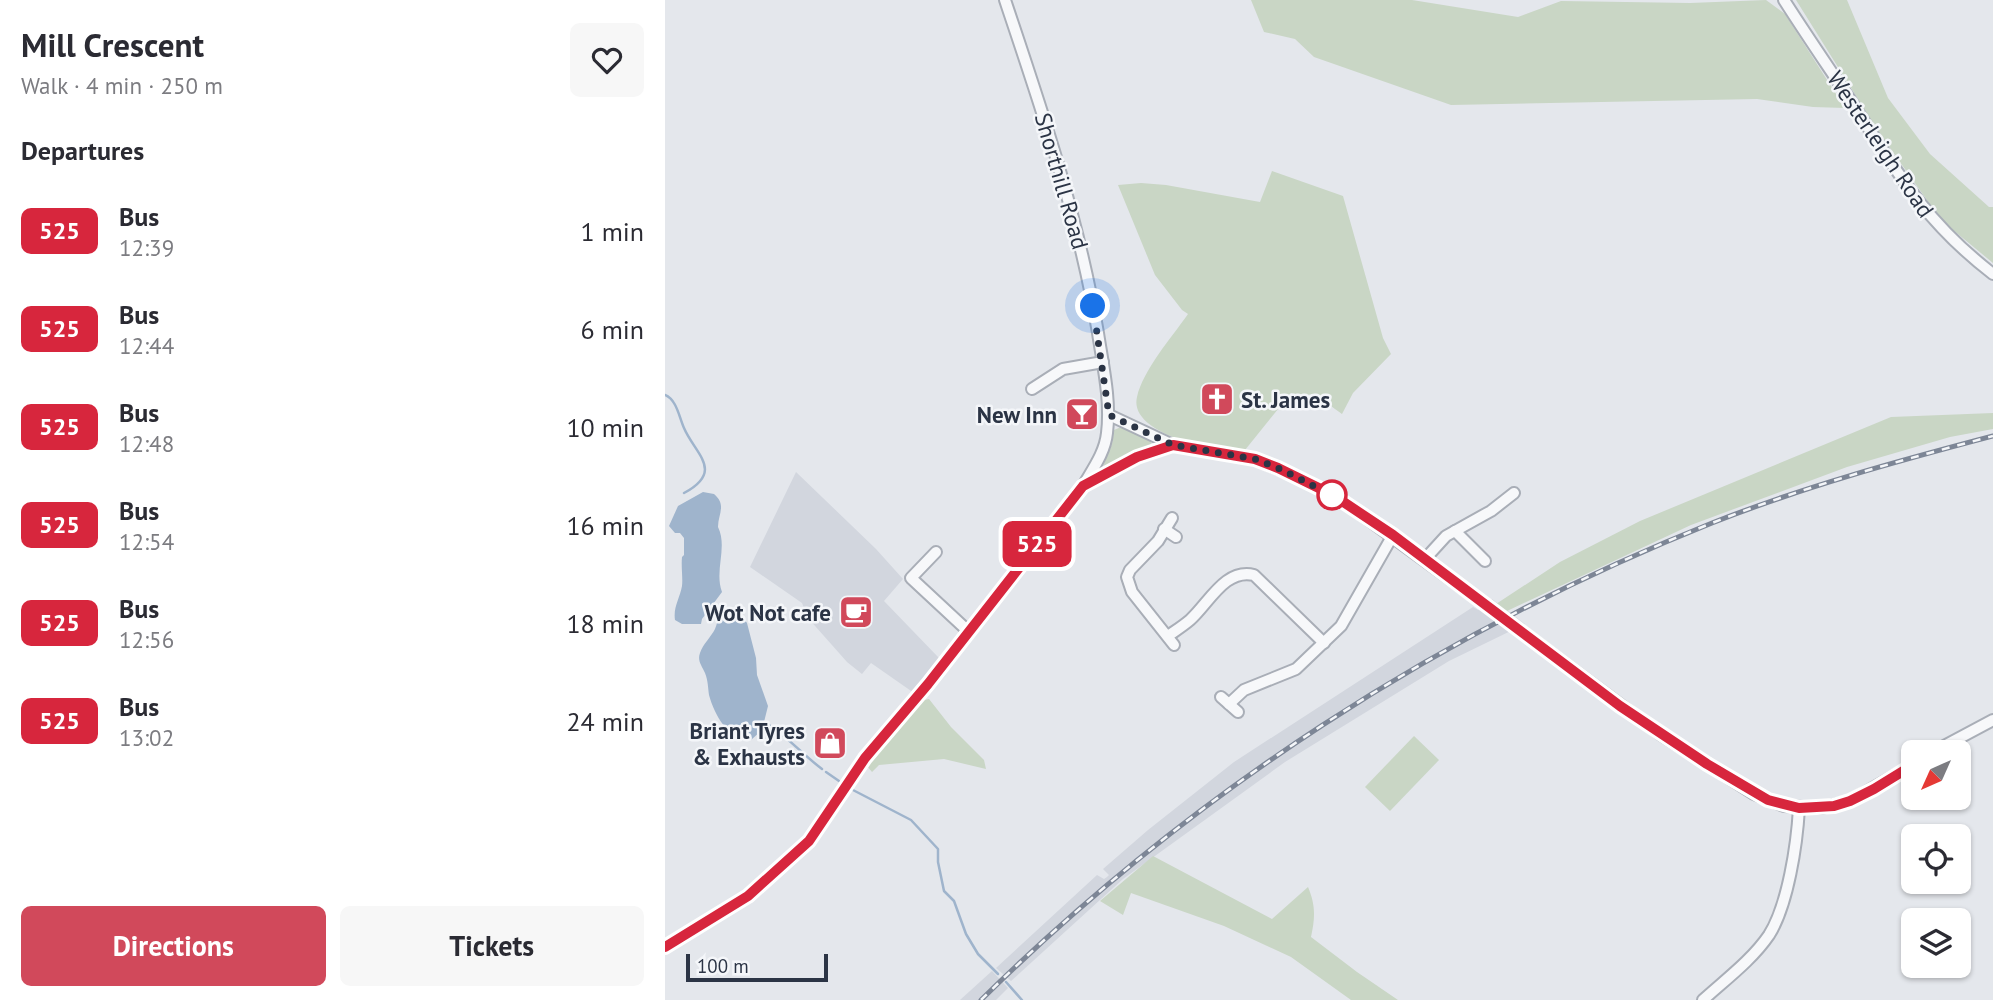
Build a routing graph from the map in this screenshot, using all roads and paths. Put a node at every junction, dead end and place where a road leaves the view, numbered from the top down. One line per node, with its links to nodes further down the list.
1 (1005, 0): 4 (street, Shorthill Road)
2 (1784, 0): 3 (street, Westerleigh Road)
3 (1993, 274)
4 (1103, 362): 5 (street); 6 (street, Shorthill Road)
5 (1032, 389)
6 (1109, 415): 7 (street); 8 (street, Shorthill Road)
7 (1173, 445): 8 (street); 15 (street)
8 (1083, 486): 20 (street, Shorthill Road)
9 (1514, 493): 10 (street)
10 (1505, 502): 11 (street); 14 (street)
11 (1515, 512)
12 (1172, 517): 13 (street)
13 (1164, 529): 16 (street); 21 (street)
14 (1455, 531): 18 (street); 19 (street)
15 (1393, 535): 18 (street); 21 (street)
16 (1177, 537)
17 (936, 552): 20 (street)
18 (1425, 559): 26 (street, bridge)
19 (1485, 561)
20 (968, 631): 27 (street, Shorthill Road)
21 (1324, 643): 22 (street)
22 (1238, 712)
23 (1993, 720): 24 (street)
24 (1956, 740)
25 (1901, 772): 26 (street)
26 (1799, 808): 28 (street)
27 (665, 947)
28 (1703, 1000)

